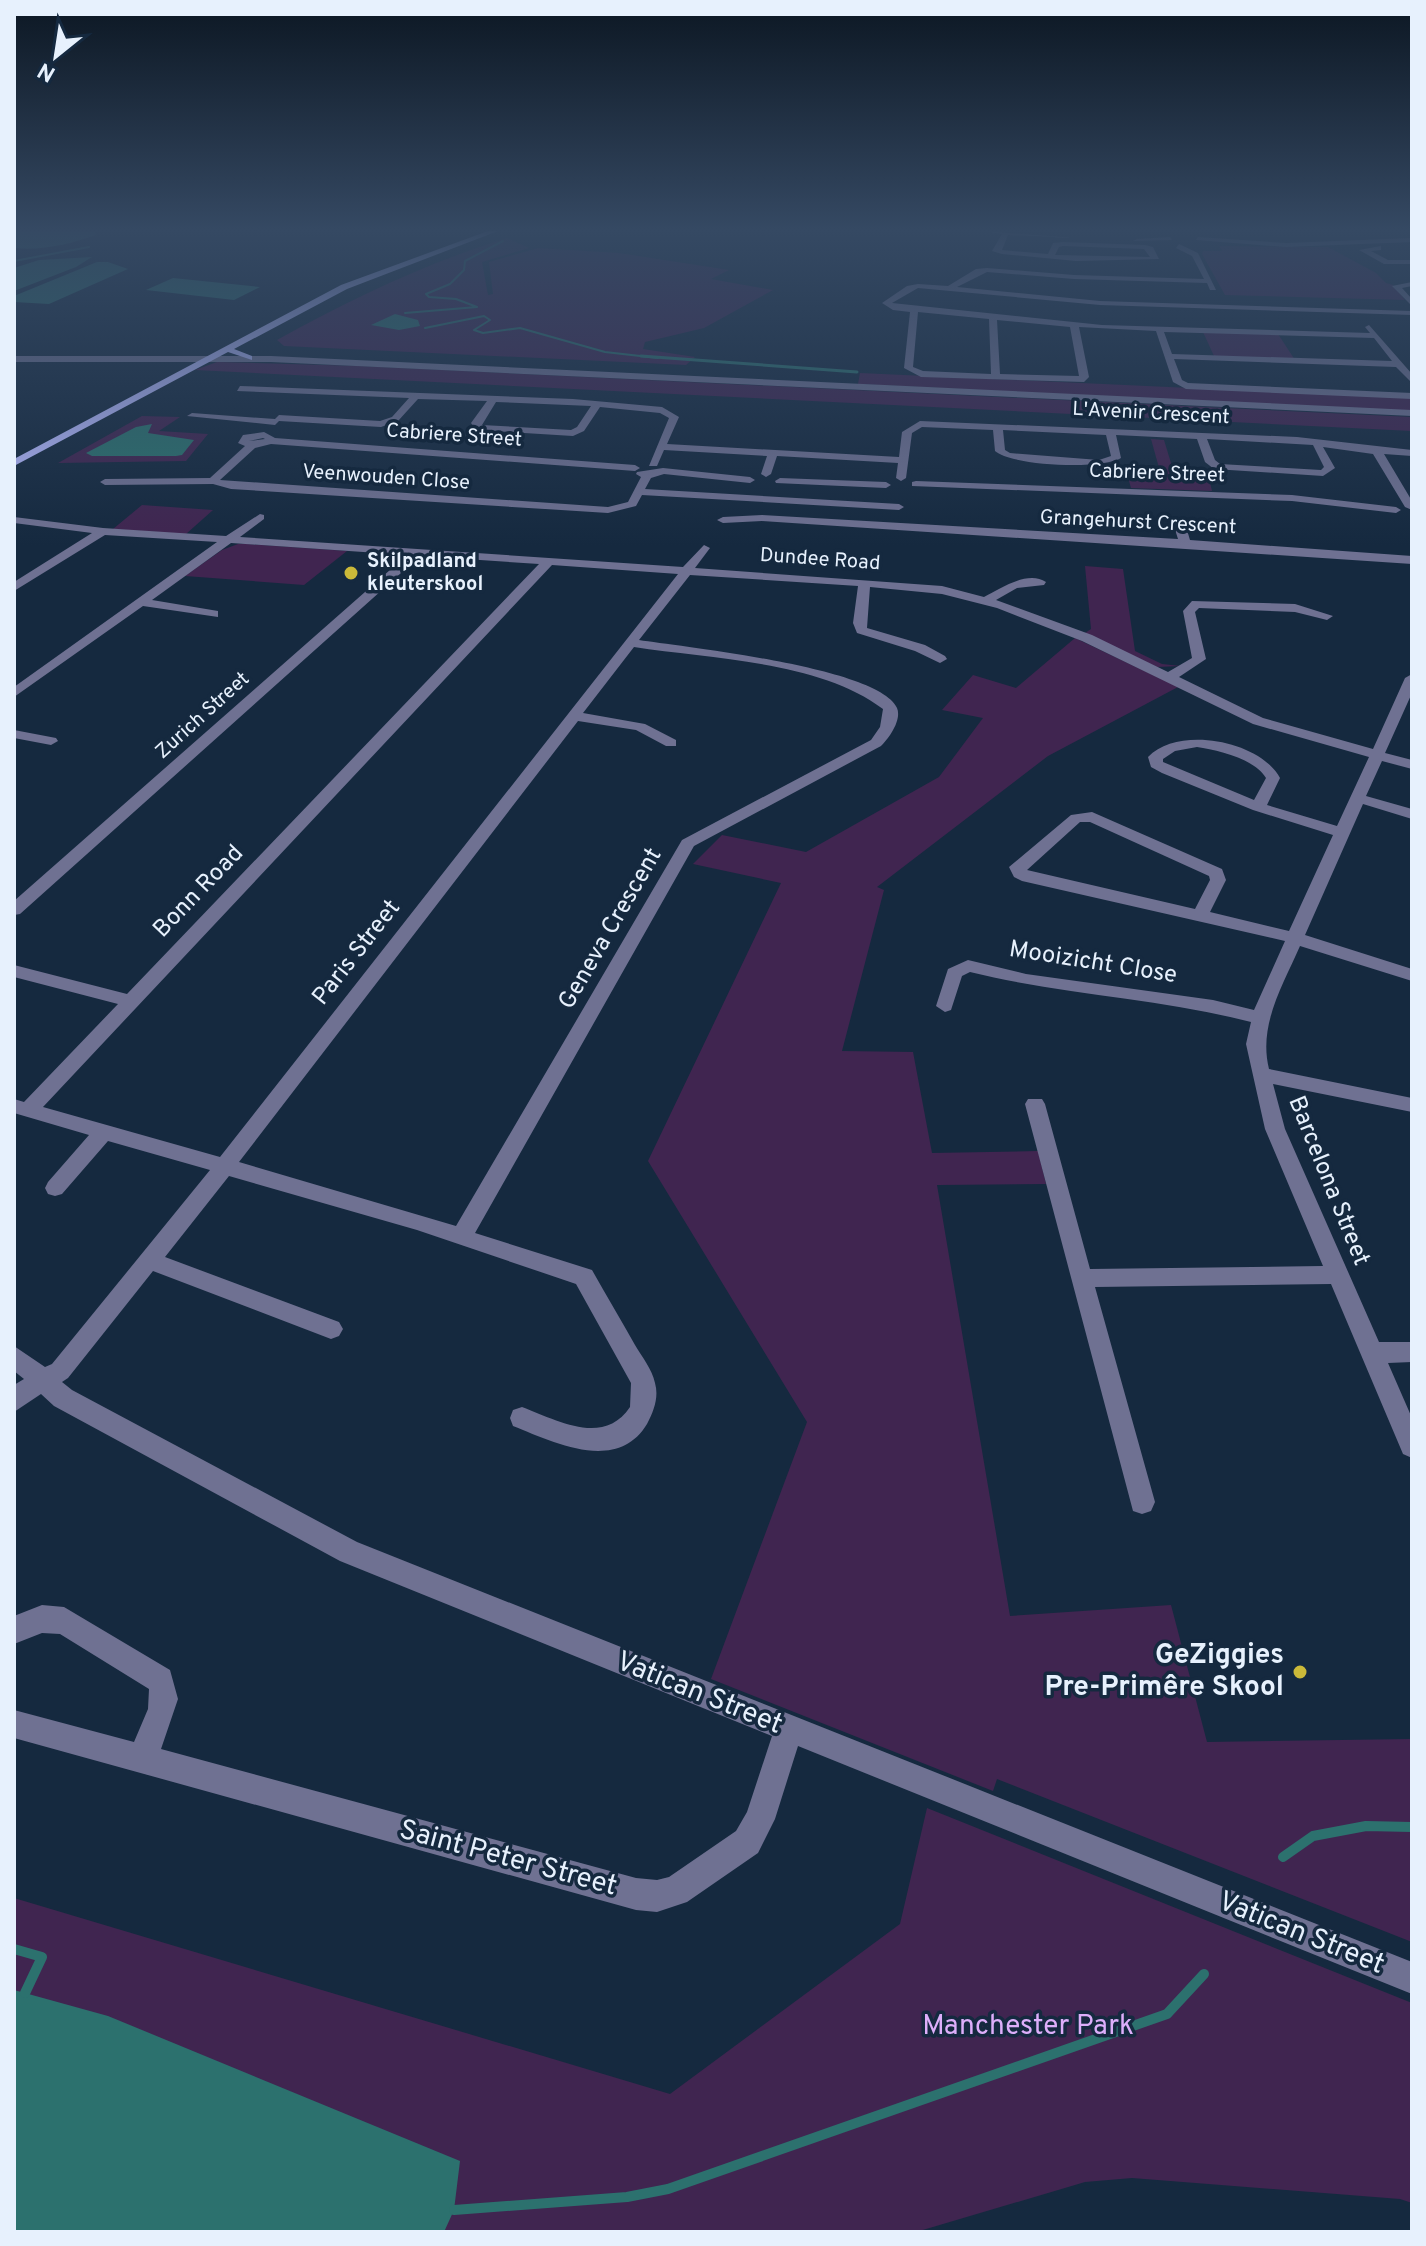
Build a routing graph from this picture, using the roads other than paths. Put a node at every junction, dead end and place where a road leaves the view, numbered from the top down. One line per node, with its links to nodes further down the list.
1 (249, 336): 8 (main road)
2 (912, 336): 14 (street)
3 (994, 336): 14 (street)
4 (1076, 336): 14 (street)
5 (1161, 336): 9 (street)
6 (1370, 336): 7 (street)
7 (1376, 336): 13 (street)
8 (227, 347): 10 (main road); 11 (main road)
9 (1168, 356): 13 (street); 18 (street)
10 (207, 358): 11 (street); 12 (street); 35 (main road)
11 (249, 358): 22 (street)
12 (14, 359)
13 (1399, 364): 15 (street)
14 (996, 378)
15 (1412, 379)
16 (240, 389): 17 (street)
17 (306, 393): 19 (street); 24 (street)
18 (1412, 396)
19 (415, 397): 20 (street); 24 (street)
20 (492, 401): 21 (street); 21 (street)
21 (596, 406): 30 (street)
22 (1412, 413)
23 (192, 416): 24 (street)
24 (277, 420): 27 (street)
25 (998, 427): 26 (street, L'Avenir Crescent); 26 (street); 34 (street, L'Avenir Crescent)
26 (1111, 433): 28 (street, L'Avenir Crescent)
27 (266, 438): 36 (street, Cabriere Street); 39 (street, Cabriere Street)
28 (1202, 438): 29 (street, L'Avenir Crescent); 29 (street)
29 (1317, 444): 31 (street, L'Avenir Crescent)
30 (660, 447): 32 (street); 36 (street)
31 (1377, 451): 33 (street, L'Avenir Crescent); 45 (street)
32 (773, 453): 34 (street); 37 (street)
33 (1412, 453)
34 (905, 460): 42 (street, L'Avenir Crescent)
35 (14, 463)
36 (650, 470): 38 (street); 43 (street)
37 (766, 474): 38 (street); 40 (street)
38 (750, 480): 40 (street)
39 (213, 481): 41 (street, Veenwouden Close); 43 (street, Veenwouden Close)
40 (780, 481): 42 (street, Cabriere Street)
41 (105, 482)
42 (901, 484): 44 (street); 45 (street, Cabriere Street)
43 (639, 492): 44 (street)
44 (899, 507): 50 (street)
45 (1411, 511)
46 (260, 517): 52 (street)
47 (14, 520): 51 (street, Dundee Road)
48 (723, 520): 50 (street, Grangehurst Crescent)
49 (1178, 520): 53 (street)
50 (898, 526): 53 (street, Grangehurst Crescent)
51 (103, 531): 52 (street, Dundee Road); 61 (street)
52 (229, 539): 55 (street, Dundee Road); 63 (street)
53 (1185, 544): 56 (street, Grangehurst Crescent)
54 (704, 548): 58 (street, Paris Street)
55 (418, 552): 57 (street, Dundee Road); 81 (street, Zurich Street)
56 (1412, 560)
57 (549, 561): 58 (street, Dundee Road); 86 (street, Bonn Road)
58 (686, 571): 60 (street, Dundee Road); 66 (street, Paris Street)
59 (1040, 582): 62 (street)
60 (865, 583): 62 (street, Dundee Road); 67 (street)
61 (15, 586)
62 (986, 601): 68 (street, Dundee Road)
63 (141, 602): 64 (street); 70 (street)
64 (214, 614)
65 (1327, 616): 68 (street)
66 (630, 643): 71 (street, Paris Street); 96 (street, Geneva Crescent)
67 (940, 659)
68 (1168, 678): 75 (street, Dundee Road)
69 (1412, 681): 75 (street, Barcelona Street)
70 (14, 693)
71 (573, 716): 74 (street); 94 (street, Paris Street)
72 (14, 734): 73 (street)
73 (51, 741)
74 (671, 743)
75 (1377, 755): 76 (street, Dundee Road); 77 (street, Barcelona Street)
76 (1412, 765)
77 (1358, 798): 79 (street); 80 (street, Barcelona Street)
78 (1258, 807): 78 (street); 80 (street)
79 (1412, 814)
80 (1342, 833): 83 (street, Barcelona Street)
81 (14, 910)
82 (1200, 915): 82 (street); 83 (street)
83 (1295, 937): 85 (street); 88 (street, Barcelona Street)
84 (14, 971): 86 (street)
85 (1412, 975)
86 (131, 1001): 92 (street, Bonn Road)
87 (945, 1006): 88 (street, Mooizicht Close)
88 (1260, 1018): 89 (street, Barcelona Street)
89 (1261, 1074): 91 (street); 98 (street, Barcelona Street)
90 (1035, 1104): 99 (street)
91 (1412, 1105)
92 (21, 1108): 93 (street, Bonn Road)
93 (104, 1132): 94 (street, Bonn Road); 95 (street)
94 (225, 1166): 96 (street); 97 (street, Paris Street)
95 (55, 1188)
96 (461, 1237): 106 (street)
97 (149, 1260): 100 (street); 104 (street, Paris Street)
98 (1337, 1275): 99 (street); 102 (street, Barcelona Street)
99 (1080, 1278): 108 (street)
100 (331, 1329)
101 (1412, 1352): 102 (street)
102 (1370, 1353): 107 (street, Barcelona Street)
103 (14, 1356): 104 (street, Vatican Street)
104 (43, 1381): 105 (street, Paris Street); 111 (street, Vatican Street)
105 (14, 1401)
106 (522, 1418)
107 (1412, 1446)
108 (1142, 1502)
109 (14, 1630): 112 (street)
110 (14, 1724): 112 (street, Saint Peter Street)
111 (788, 1730): 112 (street, Saint Peter Street); 113 (street, Vatican Street)
112 (141, 1759)
113 (1412, 1978)

